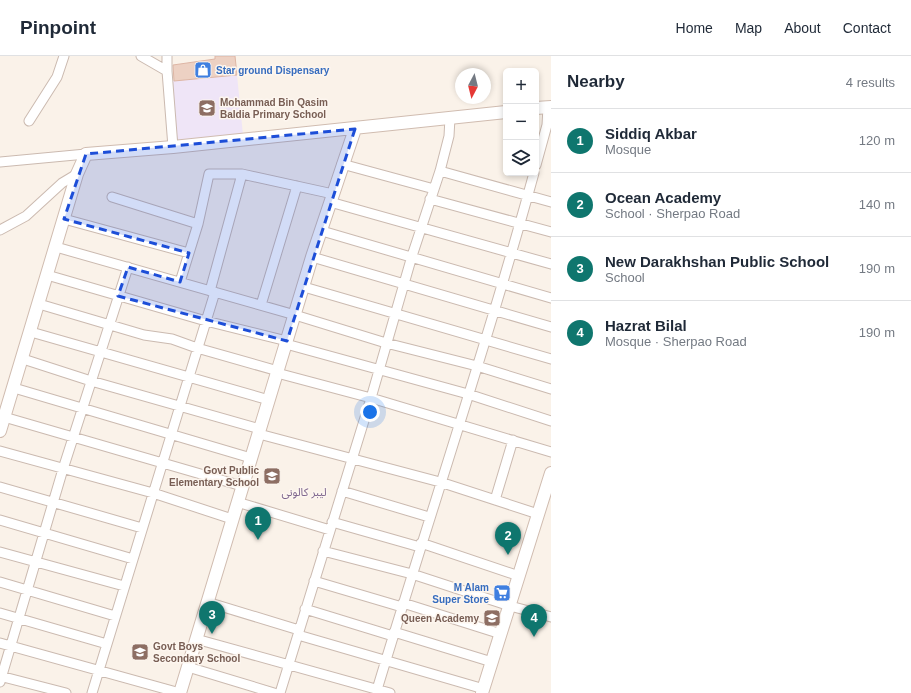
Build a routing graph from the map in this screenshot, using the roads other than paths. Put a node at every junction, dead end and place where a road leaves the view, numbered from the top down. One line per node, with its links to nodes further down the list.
1 (64, 56): 8 (street)
2 (141, 56): 4 (street)
3 (167, 56): 4 (street)
4 (167, 71): 10 (street)
5 (545, 107): 12 (street)
6 (503, 112): 7 (street)
7 (450, 118): 9 (street); 15 (street)
8 (29, 121)
9 (355, 129): 10 (street); 14 (street)
10 (173, 147): 11 (street)
11 (86, 154): 13 (street); 16 (street)
12 (539, 154)
13 (0, 162)
14 (342, 164): 20 (street); 23 (street)
15 (440, 171): 20 (street); 21 (street)
16 (77, 174): 26 (street); 30 (street)
17 (242, 174): 19 (street); 28 (street); 45 (street)
18 (533, 176): 21 (street)
19 (297, 186): 23 (street); 49 (street)
20 (434, 189): 24 (street)
21 (528, 195): 25 (street); 27 (street)
22 (112, 197): 28 (street)
23 (332, 198): 29 (street); 31 (street)
24 (430, 199): 27 (street); 29 (street)
25 (551, 202)
26 (64, 220): 33 (street); 35 (street)
27 (520, 223): 32 (street); 34 (street)
28 (198, 224): 35 (street)
29 (421, 227): 34 (street); 36 (street)
30 (0, 230)
31 (322, 231): 36 (street); 37 (street)
32 (551, 232)
33 (56, 247): 39 (street); 40 (street)
34 (512, 252): 38 (street); 42 (street)
35 (189, 253): 41 (street)
36 (412, 256): 42 (street); 43 (street)
37 (312, 257): 43 (street); 44 (street)
38 (551, 264)
39 (128, 267): 41 (street); 46 (street)
40 (47, 275): 46 (street); 48 (street)
41 (180, 282): 45 (street)
42 (503, 284): 47 (street); 50 (street)
43 (403, 285): 50 (street); 52 (street)
44 (304, 287): 51 (street); 52 (street)
45 (212, 291): 49 (street); 53 (street)
46 (118, 296): 53 (street); 54 (street)
47 (551, 298)
48 (39, 304): 54 (street); 56 (street)
49 (261, 305): 51 (street)
50 (495, 311): 55 (street); 57 (street)
51 (295, 315): 58 (street); 59 (street)
52 (395, 315): 57 (street); 59 (street)
53 (206, 321): 58 (street); 60 (street)
54 (110, 324): 60 (street); 61 (street)
55 (551, 327)
56 (31, 332): 61 (street); 62 (street)
57 (486, 339): 63 (street); 64 (street)
58 (286, 343): 65 (street); 66 (street)
59 (386, 343): 64 (street); 65 (street)
60 (197, 348): 66 (street); 67 (street)
61 (100, 353): 67 (street); 68 (street)
62 (23, 359): 68 (street); 69 (street)
63 (551, 359)
64 (477, 366): 70 (street); 71 (street)
65 (379, 369): 71 (street); 72 (street)
66 (277, 372): 72 (street); 73 (street)
67 (189, 377): 73 (street); 74 (street)
68 (91, 381): 74 (street); 75 (street)
69 (14, 388): 75 (street); 76 (street)
70 (551, 389)
71 (468, 394): 77 (street); 78 (street)
72 (371, 398): 78 (street); 87 (street)
73 (269, 400): 80 (street)
74 (180, 406): 80 (street); 81 (street)
75 (82, 408): 81 (street); 82 (street)
76 (4, 417): 79 (street); 82 (street)
77 (551, 421)
78 (459, 423): 83 (street); 91 (street)
79 (0, 431)
80 (259, 431): 86 (street); 87 (street)
81 (171, 434): 86 (street); 88 (street)
82 (73, 437): 88 (street); 89 (street)
83 (513, 440): 85 (street); 97 (street)
84 (0, 451): 89 (street)
85 (551, 452)
86 (251, 458): 92 (street)
87 (352, 459): 91 (street); 94 (street)
88 (162, 464): 92 (street); 95 (street)
89 (63, 468): 95 (street); 98 (street)
90 (551, 473): 96 (street)
91 (440, 482): 97 (street); 101 (street)
92 (242, 486): 99 (street)
93 (0, 487): 98 (street)
94 (342, 491): 101 (street); 104 (street)
95 (153, 493): 102 (street); 105 (street)
96 (547, 498): 100 (street)
97 (495, 500): 100 (street)
98 (53, 502): 105 (street); 106 (street)
99 (237, 502): 102 (street); 104 (street)
100 (538, 514): 113 (street)
101 (429, 517): 107 (street)
102 (232, 519): 118 (street)
103 (0, 520): 106 (street)
104 (331, 526): 107 (street); 108 (street)
105 (142, 528): 110 (street)
106 (44, 532): 110 (street); 111 (street)
107 (421, 545): 112 (street); 113 (street)
108 (323, 551): 112 (street); 114 (street)
109 (0, 552): 111 (street)
110 (133, 559): 116 (street)
111 (36, 561): 116 (street); 117 (street)
112 (412, 574): 119 (street); 120 (street)
113 (519, 576): 120 (street)
114 (314, 581): 119 (street); 121 (street)
115 (0, 582): 117 (street)
116 (124, 586): 123 (street)
117 (27, 590): 123 (street); 125 (street)
118 (207, 602): 126 (street); 129 (street)
119 (403, 605): 127 (street); 128 (street)
120 (510, 606): 124 (street); 128 (street)
121 (306, 608): 126 (street); 127 (street)
122 (0, 613): 125 (street)
123 (115, 616): 131 (street)
124 (551, 617)
125 (19, 619): 131 (street); 132 (street)
126 (298, 632): 133 (street); 135 (street)
127 (394, 634): 133 (street); 134 (street)
128 (501, 634): 134 (street)
129 (196, 639): 135 (street); 136 (street)
130 (0, 643): 132 (street)
131 (107, 644): 137 (street)
132 (11, 646): 137 (street); 138 (street)
133 (385, 661): 139 (street); 140 (street)
134 (492, 662): 140 (street)
135 (288, 666): 139 (street); 145 (street)
136 (188, 667): 143 (street); 144 (street)
137 (98, 671): 142 (street); 143 (street)
138 (0, 678): 141 (street)
139 (376, 691): 146 (street)
140 (483, 691)
141 (66, 693)
142 (92, 693)
143 (180, 693)
144 (274, 693)
145 (280, 693)
146 (390, 693)

